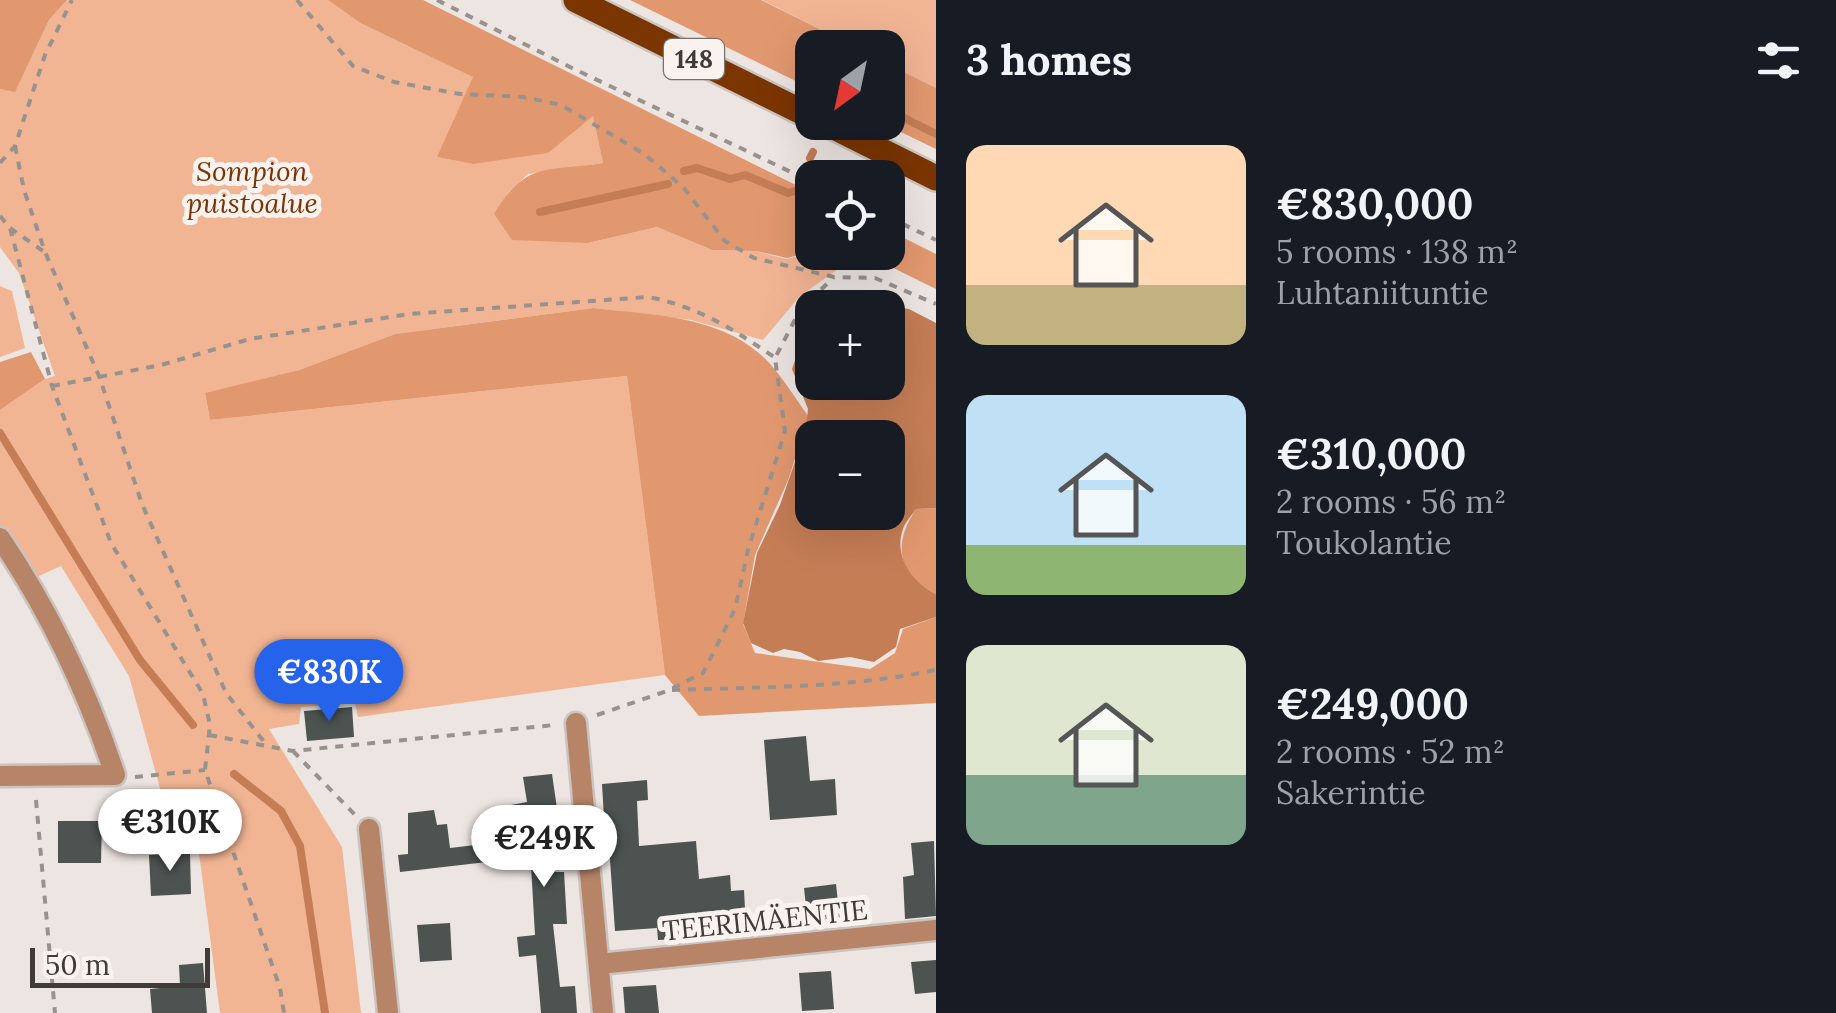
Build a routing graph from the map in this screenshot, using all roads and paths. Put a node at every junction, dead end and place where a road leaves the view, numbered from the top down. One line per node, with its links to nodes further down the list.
1 (72, 0): 7 (path)
2 (297, 0): 16 (path)
3 (437, 0): 9 (path)
4 (576, 0): 5 (main road, 148)
5 (795, 109)
6 (860, 140): 10 (main road)
7 (16, 146): 8 (path); 15 (path)
8 (0, 163)
9 (795, 174)
10 (936, 178)
11 (0, 216): 13 (path)
12 (905, 225): 14 (path)
13 (10, 228): 15 (path); 20 (path)
14 (936, 240)
15 (45, 252): 19 (path)
16 (834, 277): 17 (path); 18 (path)
17 (936, 304)
18 (775, 358): 19 (path); 23 (path)
19 (100, 376): 20 (path); 26 (path)
20 (52, 386): 25 (path)
21 (0, 538): 30 (street)
22 (936, 670): 23 (path)
23 (667, 690): 24 (path)
24 (576, 722): 27 (path); 34 (street)
25 (209, 735): 26 (path); 28 (path)
26 (267, 746): 27 (path)
27 (293, 751): 32 (path)
28 (205, 770): 30 (path); 36 (path)
29 (34, 775): 30 (street); 31 (street); 35 (path)
30 (115, 775)
31 (0, 776)
32 (369, 830): 37 (street)
33 (936, 930): 34 (street, TEERIMÄENTIE)
34 (599, 964): 38 (street)
35 (54, 1013)
36 (284, 1013)
37 (388, 1013)
38 (603, 1013)

